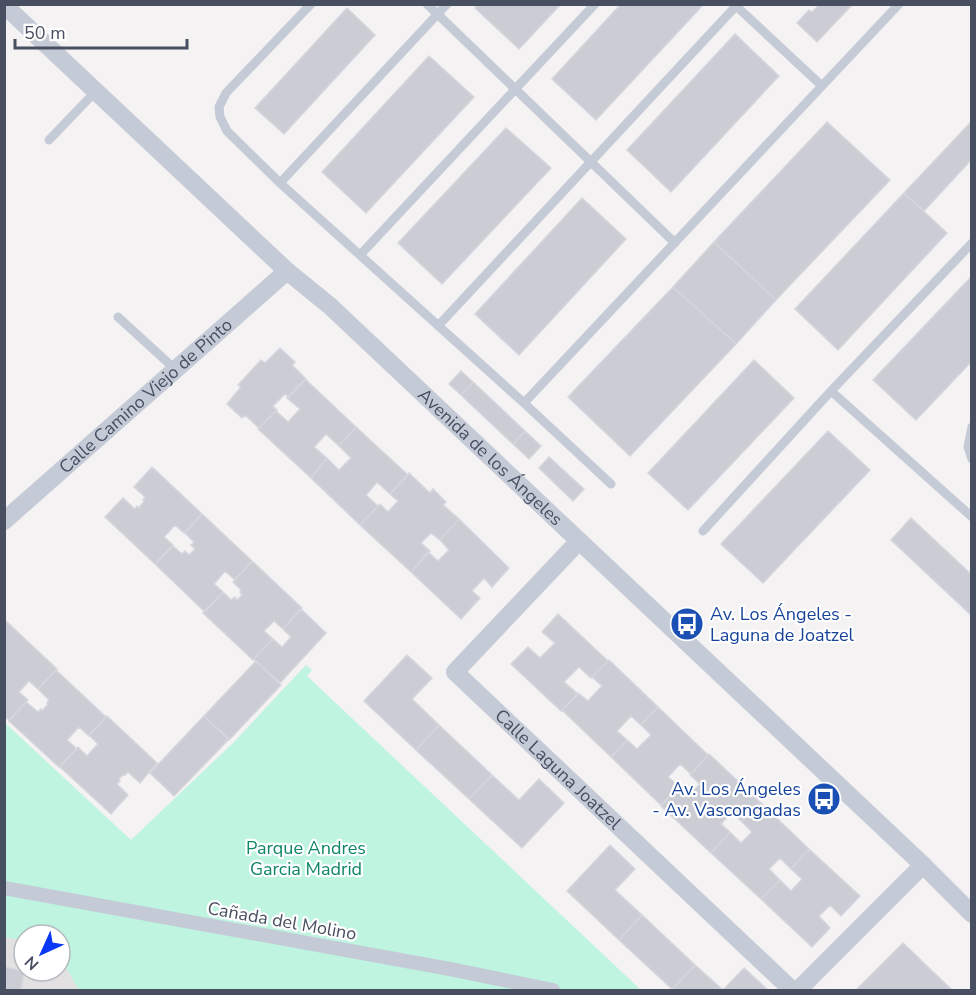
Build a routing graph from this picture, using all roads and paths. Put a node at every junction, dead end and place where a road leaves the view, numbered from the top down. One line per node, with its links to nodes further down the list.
1 (311, 4): 14 (lane)
2 (427, 4): 8 (lane)
3 (447, 4): 8 (lane)
4 (595, 4): 10 (lane)
5 (899, 4): 9 (lane)
6 (4, 5): 11 (street, Avenida de los Ángeles)
7 (735, 5): 9 (lane); 13 (lane)
8 (438, 15): 10 (lane); 14 (lane)
9 (822, 87): 15 (lane)
10 (516, 89): 13 (lane); 17 (lane)
11 (96, 91): 12 (lane); 18 (street, Avenida de los Ángeles)
12 (49, 140)
13 (591, 162): 15 (lane); 20 (lane)
14 (280, 183): 17 (lane)
15 (675, 243): 23 (lane)
16 (972, 243): 22 (lane)
17 (360, 255): 20 (lane)
18 (287, 271): 21 (street, Calle Camino Viejo de Pinto); 30 (street, Avenida de los Ángeles)
19 (118, 317): 21 (lane)
20 (438, 326): 23 (lane)
21 (176, 370): 27 (street, Calle Camino Viejo de Pinto)
22 (831, 391): 28 (lane); 29 (lane)
23 (524, 403): 26 (lane)
24 (972, 427): 25 (lane)
25 (972, 459)
26 (610, 484)
27 (6, 517)
28 (972, 517)
29 (703, 531)
30 (579, 541): 31 (street, Avenida de los Ángeles); 35 (street, Calle Laguna Joatzel)
31 (923, 865): 33 (street, Avenida de los Ángeles); 36 (street)
32 (4, 888): 34 (street, Cañada del Molino)
33 (972, 914)
34 (553, 990)
35 (792, 990)
36 (798, 990)

